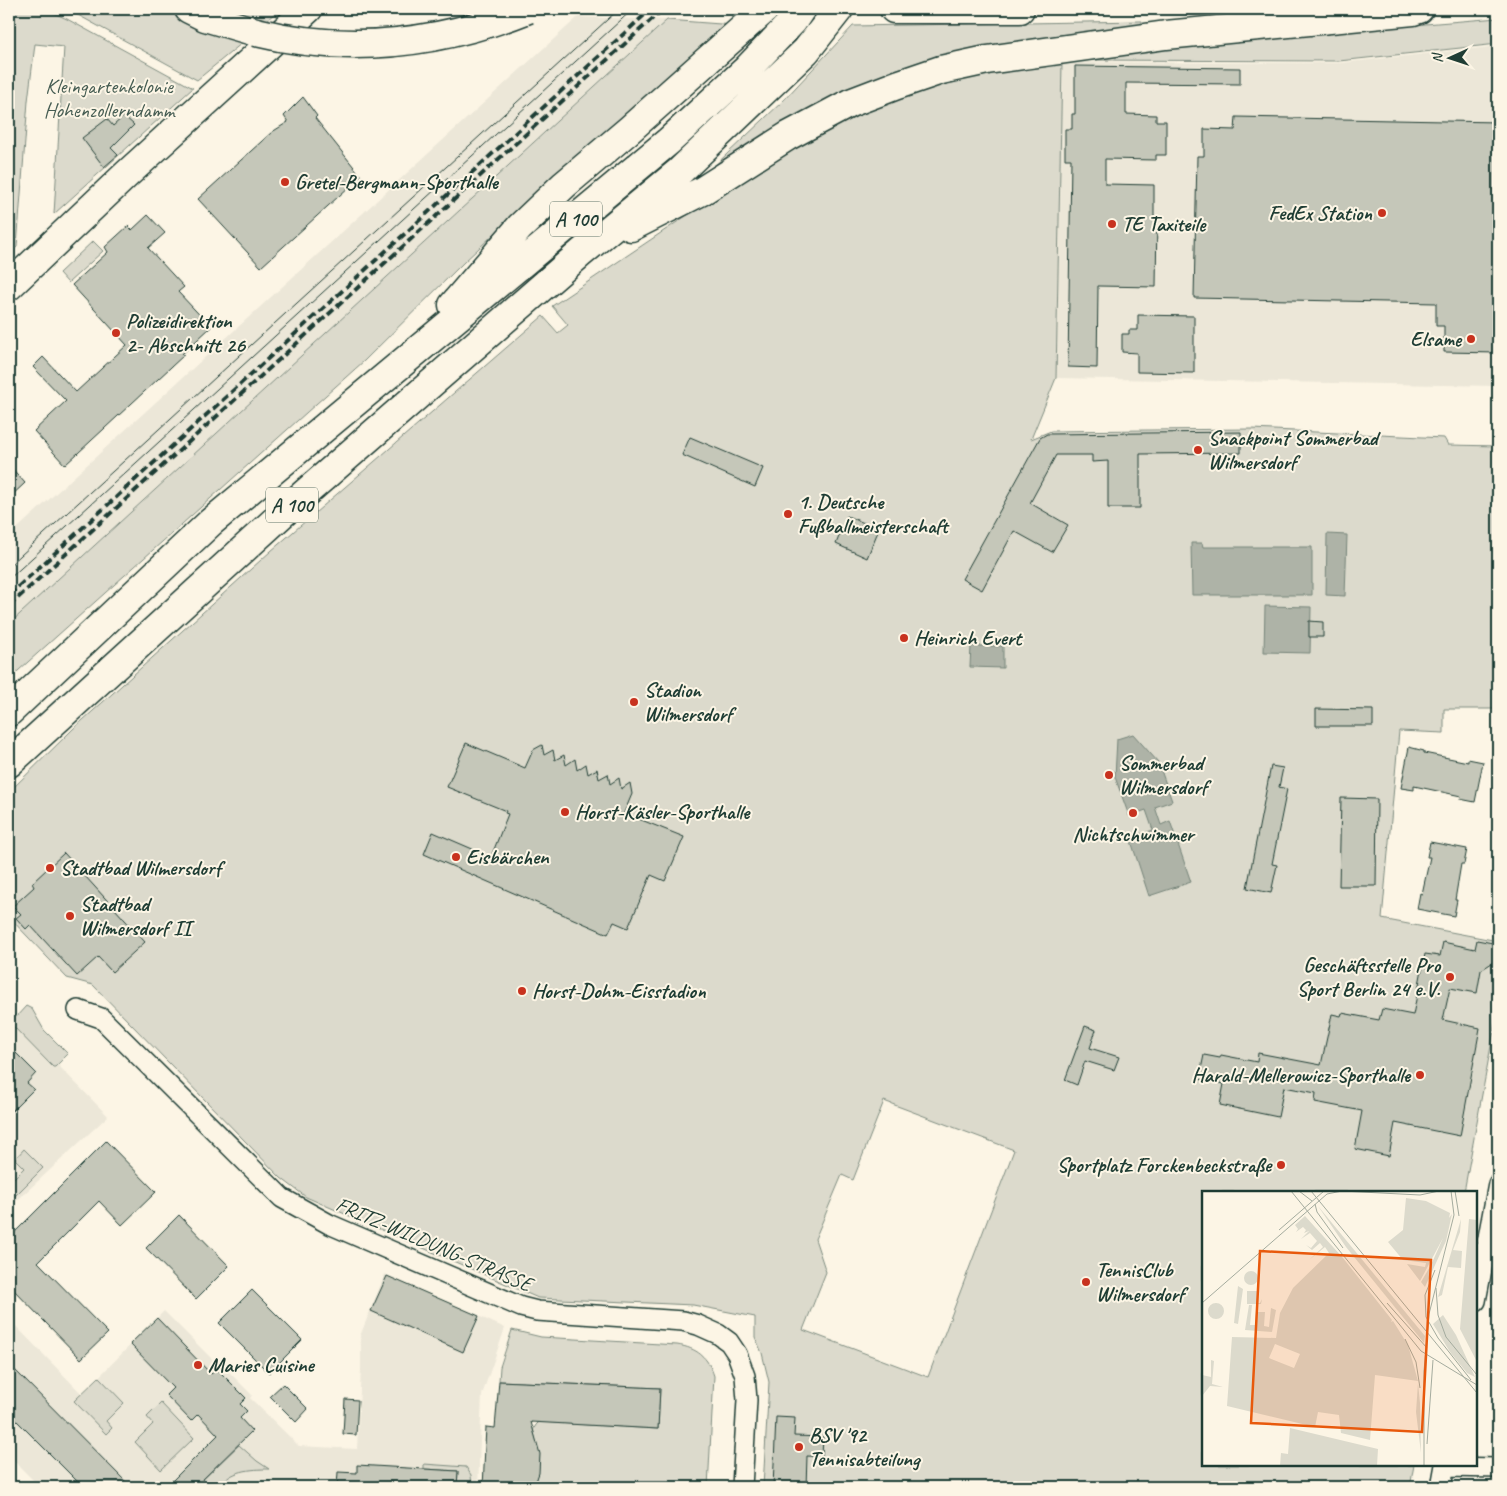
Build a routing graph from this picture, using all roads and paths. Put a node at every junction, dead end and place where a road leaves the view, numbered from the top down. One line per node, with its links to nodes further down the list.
1 (189, 9): 3 (main road, bridge)
2 (308, 9): 12 (main road)
3 (528, 9)
4 (765, 9): 13 (main road)
5 (802, 9): 13 (main road, A 100)
6 (839, 9): 11 (main road, A 100)
7 (894, 9): 10 (main road)
8 (1020, 9): 10 (main road)
9 (1419, 9): 11 (main road)
10 (975, 10)
11 (581, 253): 15 (main road, A 100)
12 (9, 286)
13 (401, 365): 14 (main road, A 100)
14 (9, 712)
15 (9, 763)
16 (78, 1010): 22 (street, FRITZ-WILDUNG-STRASSE)
17 (1498, 1184): 18 (street)
18 (1494, 1224): 19 (street)
19 (1477, 1297)
20 (1445, 1466): 21 (street); 23 (street)
21 (1498, 1468)
22 (742, 1487)
23 (1441, 1487)

